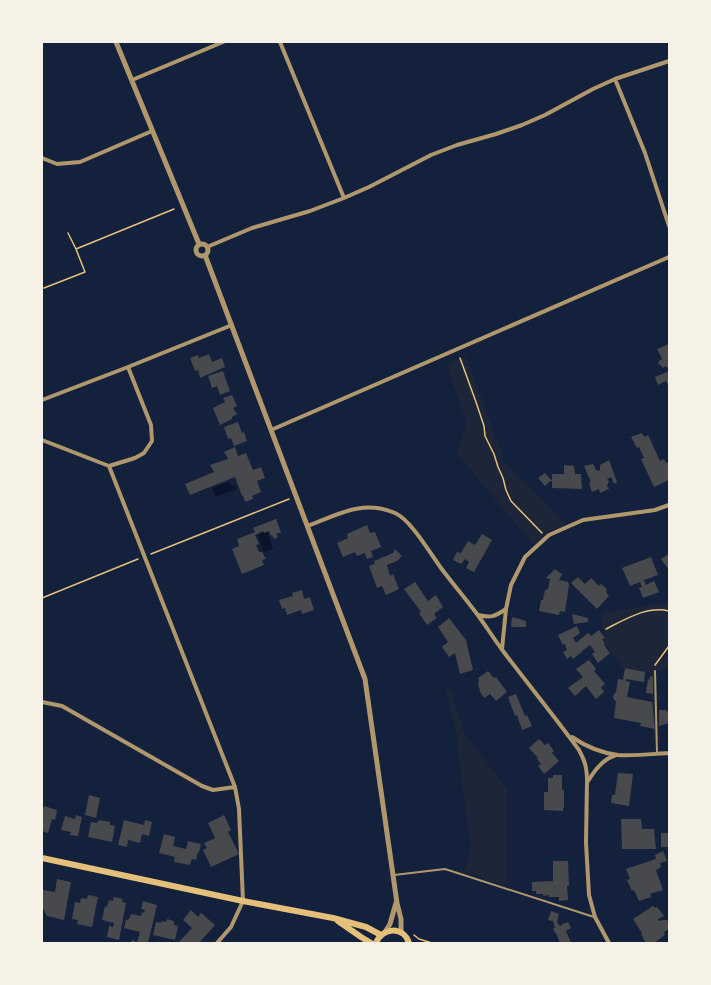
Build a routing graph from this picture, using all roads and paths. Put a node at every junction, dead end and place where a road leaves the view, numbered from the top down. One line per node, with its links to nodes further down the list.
1 (116, 42): 6 (street)
2 (223, 42): 6 (street)
3 (280, 42): 9 (street)
4 (669, 61): 5 (street)
5 (615, 79): 9 (street); 11 (street)
6 (132, 80): 7 (street)
7 (152, 131): 8 (street); 13 (street)
8 (42, 158)
9 (344, 198): 14 (street)
10 (174, 209): 15 (path)
11 (669, 226)
12 (68, 233): 15 (path)
13 (199, 244): 14 (street); 16 (street)
14 (208, 247): 16 (street)
15 (76, 250): 18 (path)
16 (205, 255): 19 (street)
17 (669, 257): 23 (street)
18 (44, 288)
19 (232, 325): 21 (street); 23 (street)
20 (460, 358): 29 (path)
21 (128, 367): 22 (street); 25 (street)
22 (42, 400)
23 (271, 430): 26 (street)
24 (42, 440): 25 (street)
25 (109, 466): 30 (street)
26 (296, 496): 28 (street); 30 (path)
27 (669, 505): 32 (street)
28 (307, 526): 34 (street); 47 (street)
29 (542, 533)
30 (144, 556): 31 (path); 45 (street)
31 (42, 598)
32 (506, 609): 34 (street); 37 (street)
33 (669, 611): 35 (path)
34 (478, 615): 37 (street)
35 (606, 629)
36 (669, 646): 38 (path)
37 (502, 649): 40 (street)
38 (655, 670): 42 (lane)
39 (42, 702): 45 (street)
40 (568, 735): 43 (street); 44 (street)
41 (669, 753): 42 (street)
42 (657, 754): 43 (street)
43 (619, 755): 44 (street)
44 (587, 781): 50 (street)
45 (234, 787): 48 (street)
46 (42, 858): 48 (main road)
47 (393, 875): 49 (street); 50 (lane)
48 (243, 901): 51 (main road); 55 (street)
49 (396, 902): 52 (street); 53 (street)
50 (595, 917): 60 (street)
51 (334, 918): 53 (main road); 56 (main road)
52 (401, 933): 53 (main road); 54 (main road)
53 (383, 934): 57 (main road)
54 (409, 939): 58 (main road); 59 (path)
55 (217, 943)
56 (371, 943)
57 (376, 943)
58 (415, 943)
59 (432, 943)
60 (608, 943)

